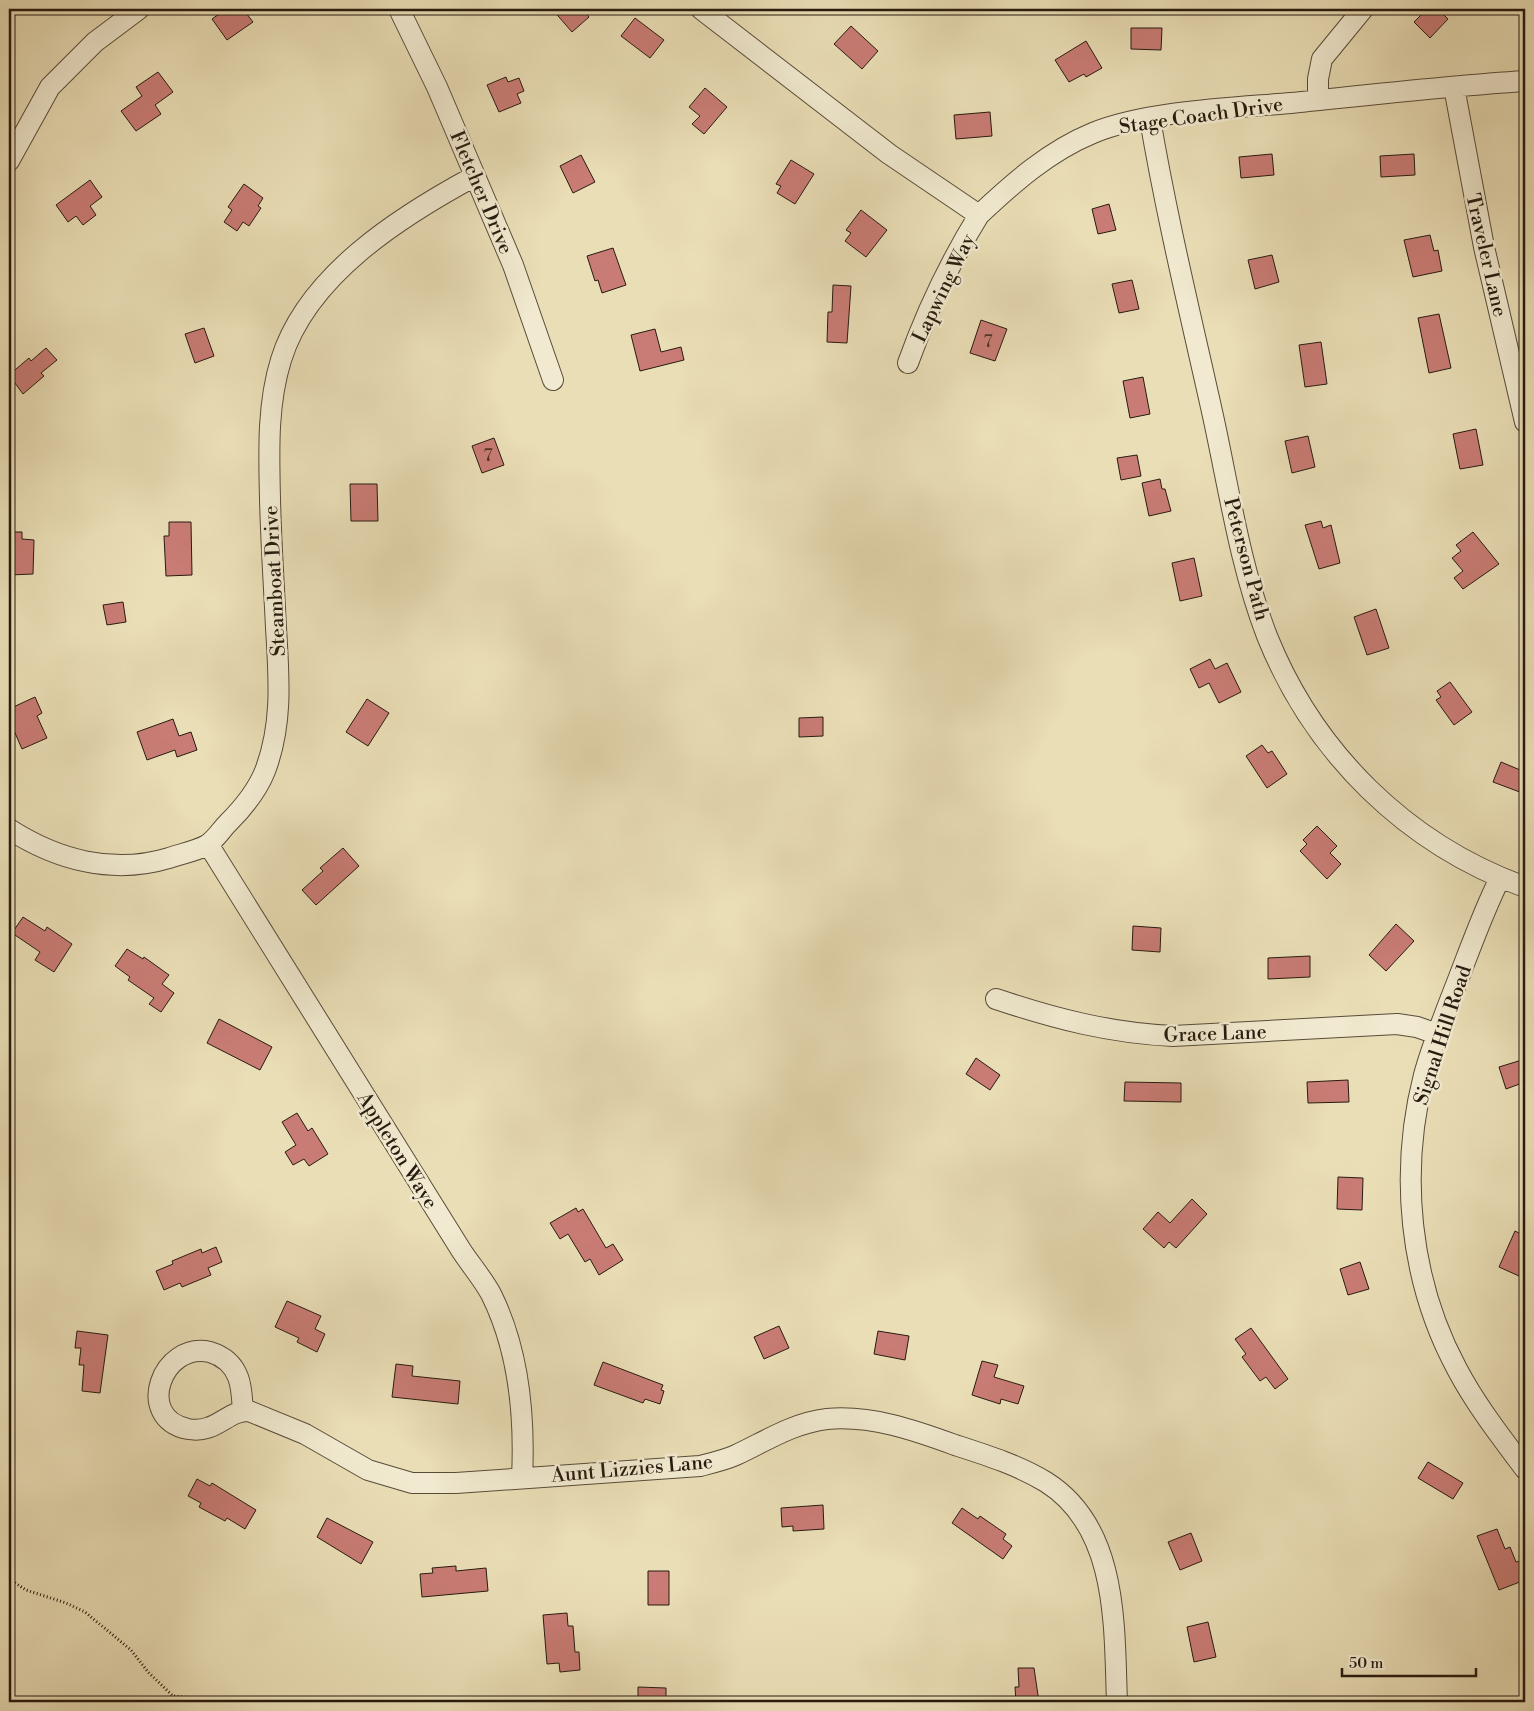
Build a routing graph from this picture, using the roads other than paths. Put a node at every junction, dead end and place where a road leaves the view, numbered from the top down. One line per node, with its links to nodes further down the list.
1 (140, 9): 9 (street)
2 (399, 9): 10 (street, Fletcher Drive)
3 (701, 9): 11 (street)
4 (1363, 9): 7 (street)
5 (1525, 81): 6 (street, Stage Coach Drive)
6 (1454, 87): 7 (street, Stage Coach Drive); 14 (street, Traveler Lane)
7 (1318, 100): 8 (street, Stage Coach Drive)
8 (1150, 119): 11 (street, Stage Coach Drive); 17 (street, Peterson Path)
9 (9, 161)
10 (475, 176): 13 (street, Fletcher Drive); 16 (street, Steamboat Drive)
11 (979, 215): 12 (street, Lapwing Way)
12 (908, 363)
13 (553, 380)
14 (1525, 422)
15 (9, 828): 16 (street, Steamboat Drive)
16 (208, 844): 23 (street, Appleton Waye)
17 (1500, 878): 18 (street, Peterson Path); 20 (street, Signal Hill Road)
18 (1525, 887)
19 (996, 999): 20 (street, Grace Lane)
20 (1437, 1034): 22 (street, Signal Hill Road)
21 (243, 1411): 21 (street); 23 (street, Aunt Lizzies Lane)
22 (1525, 1469)
23 (522, 1478): 24 (street, Aunt Lizzies Lane)
24 (1117, 1702)

